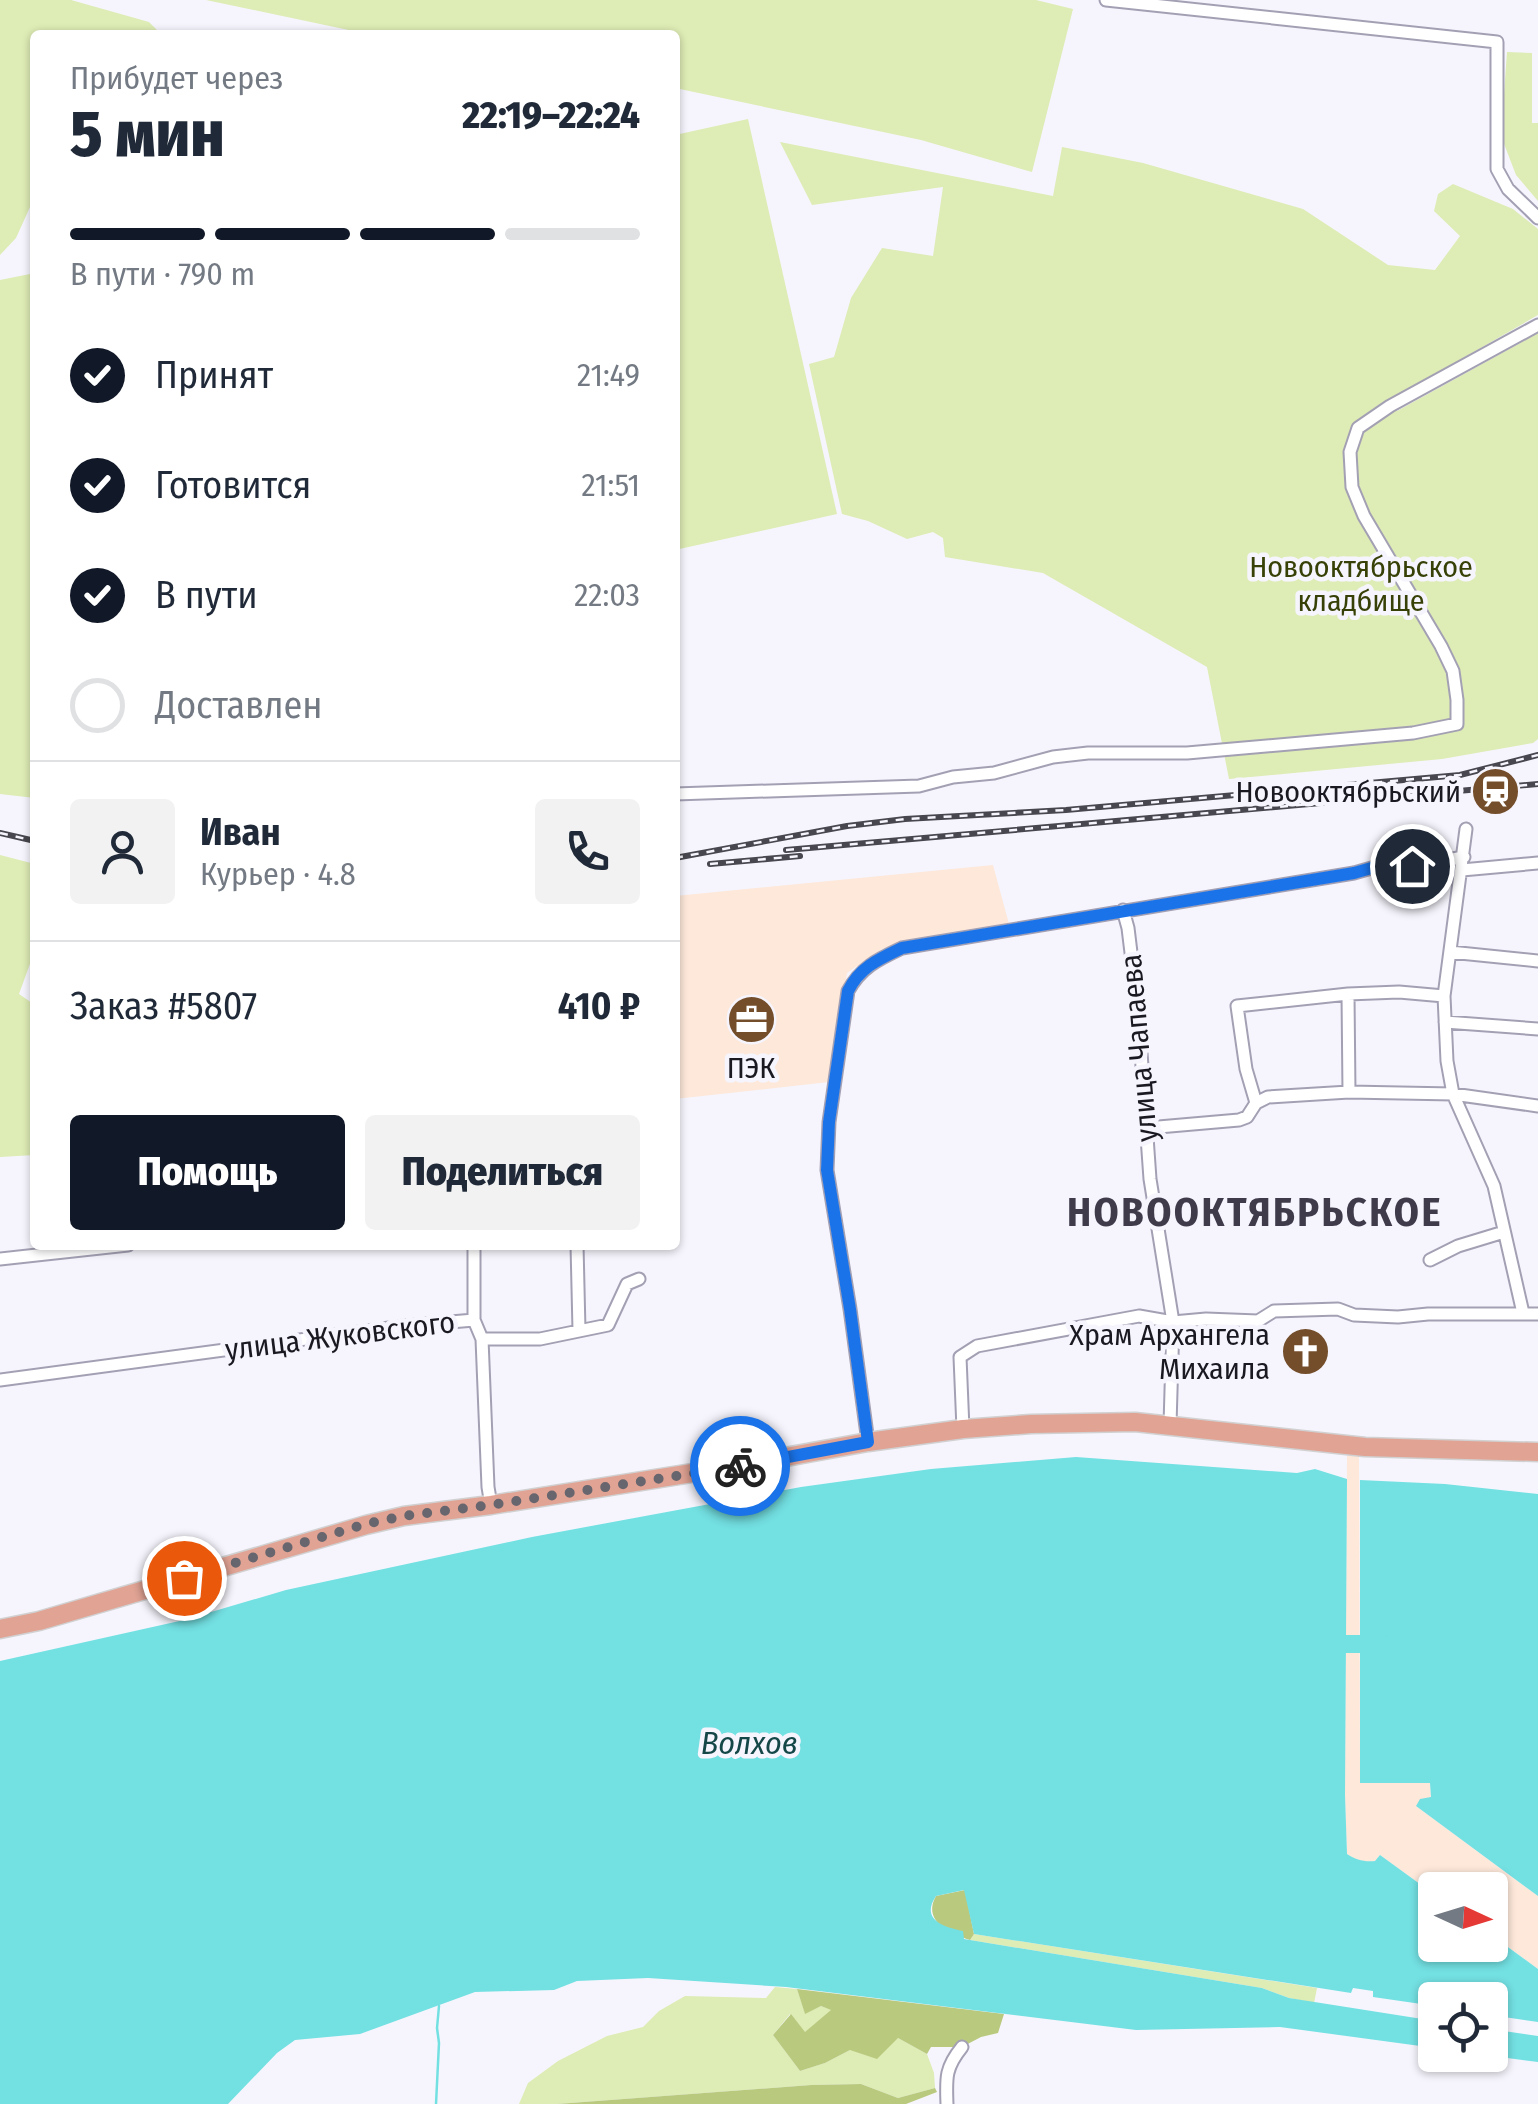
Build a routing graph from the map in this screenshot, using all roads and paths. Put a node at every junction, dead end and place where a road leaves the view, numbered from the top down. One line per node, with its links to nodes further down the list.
1 (1106, 0): 2 (street)
2 (1538, 218)
3 (1538, 326): 4 (street)
4 (680, 794)
5 (1466, 830): 7 (street)
6 (1538, 863): 7 (street)
7 (1463, 864): 8 (street); 9 (street)
8 (1123, 910): 19 (street, улица Чапаева); 36 (street)
9 (1450, 952): 10 (street); 12 (street)
10 (1538, 961)
11 (1348, 994): 12 (street); 15 (street); 17 (street)
12 (1444, 996): 13 (street)
13 (1445, 1022): 14 (street); 16 (street)
14 (1538, 1028)
15 (1349, 1092): 16 (street); 17 (street)
16 (1454, 1094): 18 (street); 20 (street)
17 (1256, 1103): 19 (street)
18 (1538, 1106)
19 (1146, 1128): 30 (street, улица Чапаева)
20 (1504, 1232): 25 (street); 27 (street)
21 (82, 1250): 24 (street)
22 (474, 1250): 29 (street)
23 (577, 1250): 31 (street)
24 (0, 1259)
25 (1430, 1260)
26 (639, 1279): 31 (street, улица Жуковского)
27 (1523, 1314): 28 (street); 30 (street)
28 (1538, 1314)
29 (474, 1320): 32 (street, улица Жуковского); 33 (street, улица Жуковского)
30 (1173, 1322): 34 (street, улица Чапаева); 35 (street)
31 (579, 1330): 32 (street, улица Жуковского)
32 (482, 1339): 38 (street)
33 (0, 1380)
34 (1170, 1425): 35 (main road); 37 (main road)
35 (963, 1429): 36 (main road)
36 (868, 1442): 38 (main road)
37 (1538, 1452)
38 (491, 1505): 39 (main road)
39 (0, 1629)
40 (962, 2048): 41 (street)
41 (947, 2104)

